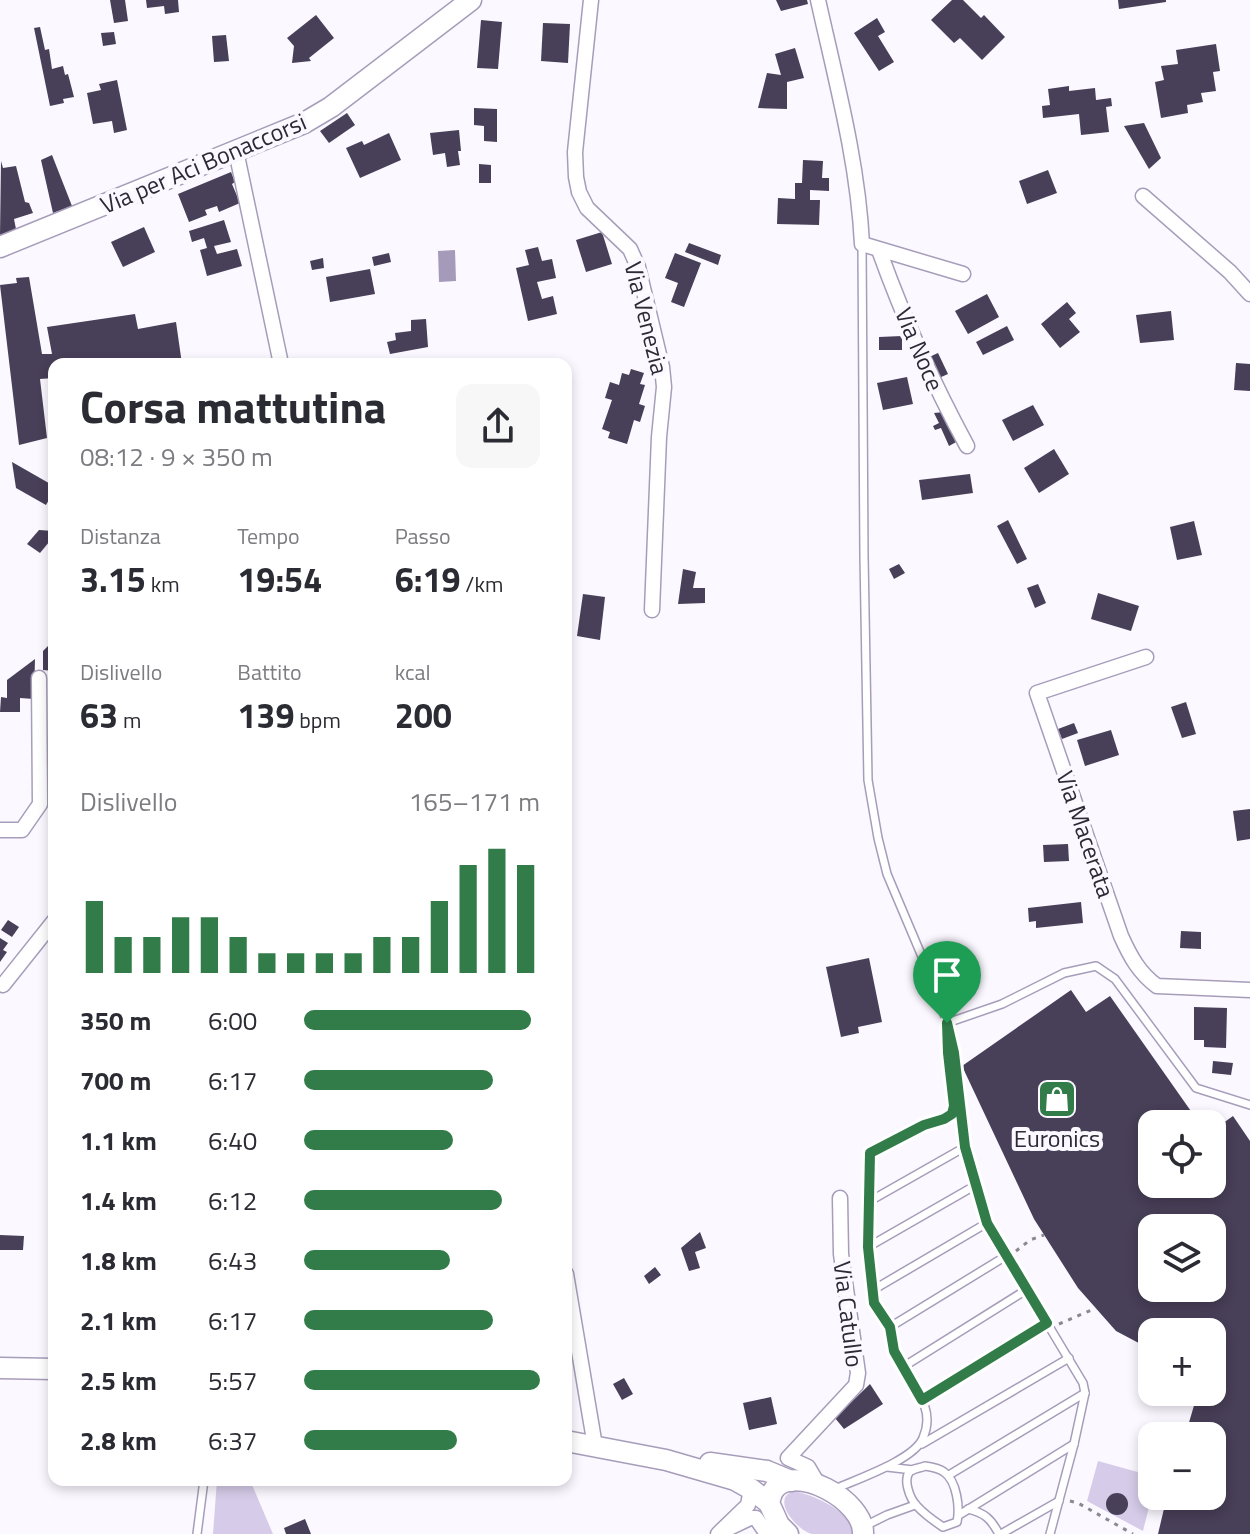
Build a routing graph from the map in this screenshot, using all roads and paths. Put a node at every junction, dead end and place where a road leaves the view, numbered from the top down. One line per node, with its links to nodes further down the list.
1 (471, 0): 4 (main road, Via per Aci Bonaccorsi)
2 (591, 0): 13 (street, Via Venezia)
3 (818, 0): 6 (street)
4 (236, 151): 7 (main road, Via per Aci Bonaccorsi); 11 (street)
5 (1143, 196): 10 (street)
6 (862, 244): 8 (street); 20 (lane)
7 (0, 247)
8 (879, 250): 9 (street); 12 (street, Via Noce)
9 (963, 274)
10 (1250, 294)
11 (280, 358)
12 (967, 446)
13 (652, 610)
14 (1146, 657): 19 (street, Via Macerata)
15 (39, 678): 16 (street)
16 (0, 830)
17 (48, 929): 18 (street)
18 (3, 985)
19 (1250, 990)
20 (947, 1023): 21 (lane); 22 (lane); 25 (lane)
21 (1250, 1105)
22 (965, 1147): 23 (lane); 25 (lane)
23 (976, 1185): 26 (lane); 28 (lane)
24 (840, 1198): 52 (street, Via Catullo)
25 (870, 1201): 28 (lane)
26 (987, 1223): 29 (lane); 30 (lane)
27 (1044, 1235): 29 (path)
28 (868, 1247): 30 (lane)
29 (1006, 1256): 31 (lane); 35 (lane)
30 (873, 1290): 35 (lane)
31 (1026, 1290): 34 (lane); 37 (lane)
32 (1096, 1308): 34 (path)
33 (572, 1310): 45 (street)
34 (1048, 1326): 36 (lane); 41 (lane)
35 (890, 1327): 37 (lane)
36 (1069, 1358): 40 (lane); 44 (lane)
37 (903, 1367): 41 (lane)
38 (0, 1368): 39 (main road)
39 (48, 1369)
40 (1085, 1393): 43 (lane); 49 (lane)
41 (922, 1400): 44 (lane)
42 (572, 1442): 45 (main road)
43 (1074, 1444): 54 (lane); 58 (lane)
44 (920, 1445): 47 (lane)
45 (595, 1446): 46 (main road)
46 (666, 1460): 50 (main road); 53 (main road)
47 (887, 1467): 48 (lane); 52 (lane)
48 (913, 1470): 49 (lane); 57 (lane)
49 (949, 1475): 59 (lane)
50 (791, 1481): 52 (main road); 55 (main road)
51 (203, 1486): 63 (lane)
52 (824, 1487): 61 (main road)
53 (751, 1489): 55 (main road); 62 (street)
54 (1059, 1501): 66 (lane); 67 (lane)
55 (769, 1503): 65 (main road)
56 (1078, 1503): 68 (path)
57 (915, 1505): 60 (lane); 61 (lane)
58 (968, 1509): 59 (lane); 66 (lane)
59 (956, 1525): 60 (lane); 60 (lane)
60 (943, 1527)
61 (864, 1531)
62 (719, 1532): 64 (street)
63 (197, 1534)
64 (767, 1534)
65 (788, 1534)
66 (1000, 1534)
67 (1050, 1534)
68 (1133, 1534)

